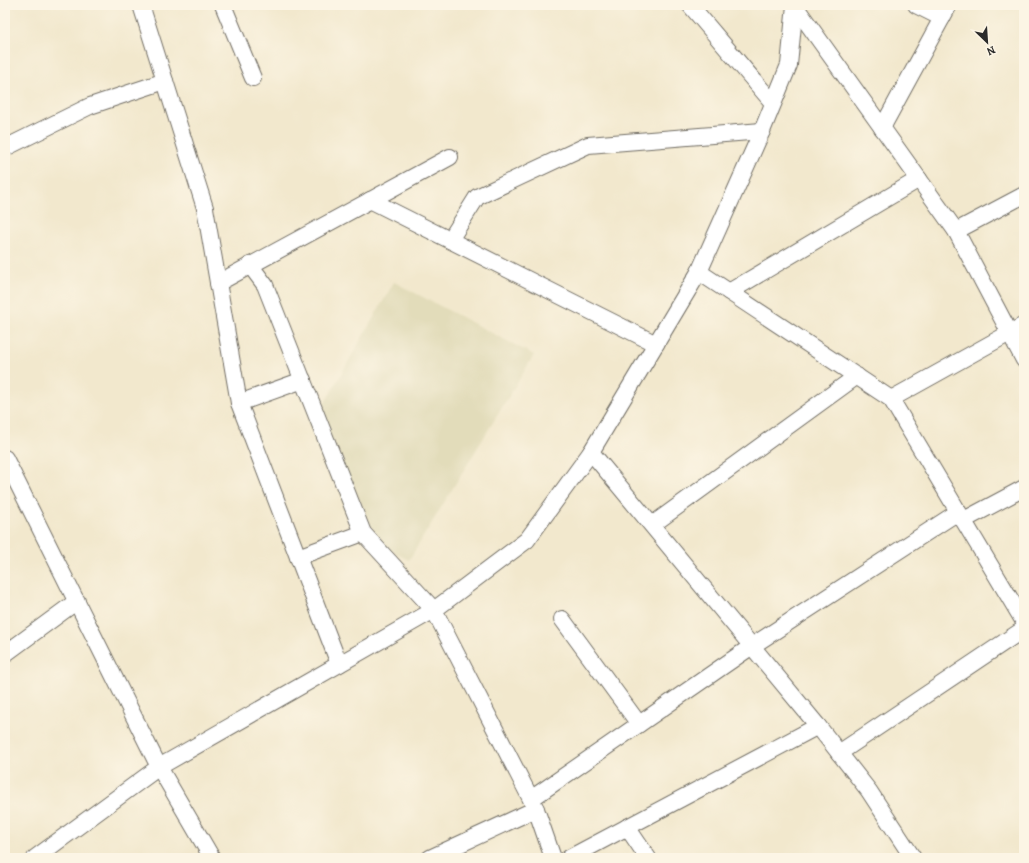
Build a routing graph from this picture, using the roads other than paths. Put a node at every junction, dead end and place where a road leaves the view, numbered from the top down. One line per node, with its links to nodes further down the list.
1 (141, 5): 8 (street)
2 (223, 5): 7 (street)
3 (690, 5): 9 (street)
4 (916, 5): 6 (street)
5 (795, 6): 9 (street); 10 (street)
6 (946, 12): 10 (street)
7 (253, 78)
8 (165, 81): 12 (street); 21 (street)
9 (773, 103): 11 (street)
10 (882, 128): 14 (street)
11 (762, 131): 18 (street); 20 (street)
12 (5, 148)
13 (450, 157): 16 (street)
14 (918, 179): 17 (street); 22 (street)
15 (1024, 195): 17 (street)
16 (370, 200): 18 (street); 19 (street)
17 (956, 231): 24 (street)
18 (450, 240): 25 (street)
19 (250, 265): 21 (street); 28 (street)
20 (699, 272): 22 (street); 25 (street)
21 (218, 283): 30 (street)
22 (729, 292): 27 (street)
23 (1024, 325): 24 (street)
24 (1010, 333): 26 (street); 29 (street)
25 (656, 344): 31 (street)
26 (1024, 360)
27 (857, 376): 29 (street); 35 (street)
28 (303, 380): 30 (street); 36 (street)
29 (892, 399): 34 (street)
30 (239, 403): 37 (street)
31 (591, 452): 35 (street); 39 (street)
32 (5, 458): 38 (street)
33 (1024, 488): 34 (street)
34 (961, 516): 41 (street); 43 (street)
35 (652, 525): 43 (street)
36 (363, 533): 37 (street); 39 (street)
37 (298, 557): 45 (street)
38 (77, 601): 44 (street); 49 (street)
39 (434, 610): 45 (street); 50 (street)
40 (562, 619): 46 (street)
41 (1024, 622)
42 (1024, 629): 48 (street)
43 (752, 646): 46 (street); 47 (street)
44 (5, 654)
45 (339, 664): 49 (street)
46 (639, 724): 50 (street)
47 (818, 726): 48 (street); 51 (street)
48 (839, 753): 59 (street)
49 (159, 767): 52 (street); 54 (street)
50 (533, 804): 55 (street); 56 (street)
51 (627, 828): 57 (street); 58 (street)
52 (54, 852): 53 (street)
53 (35, 858)
54 (212, 858)
55 (430, 858)
56 (553, 858)
57 (569, 858)
58 (648, 858)
59 (913, 858)

